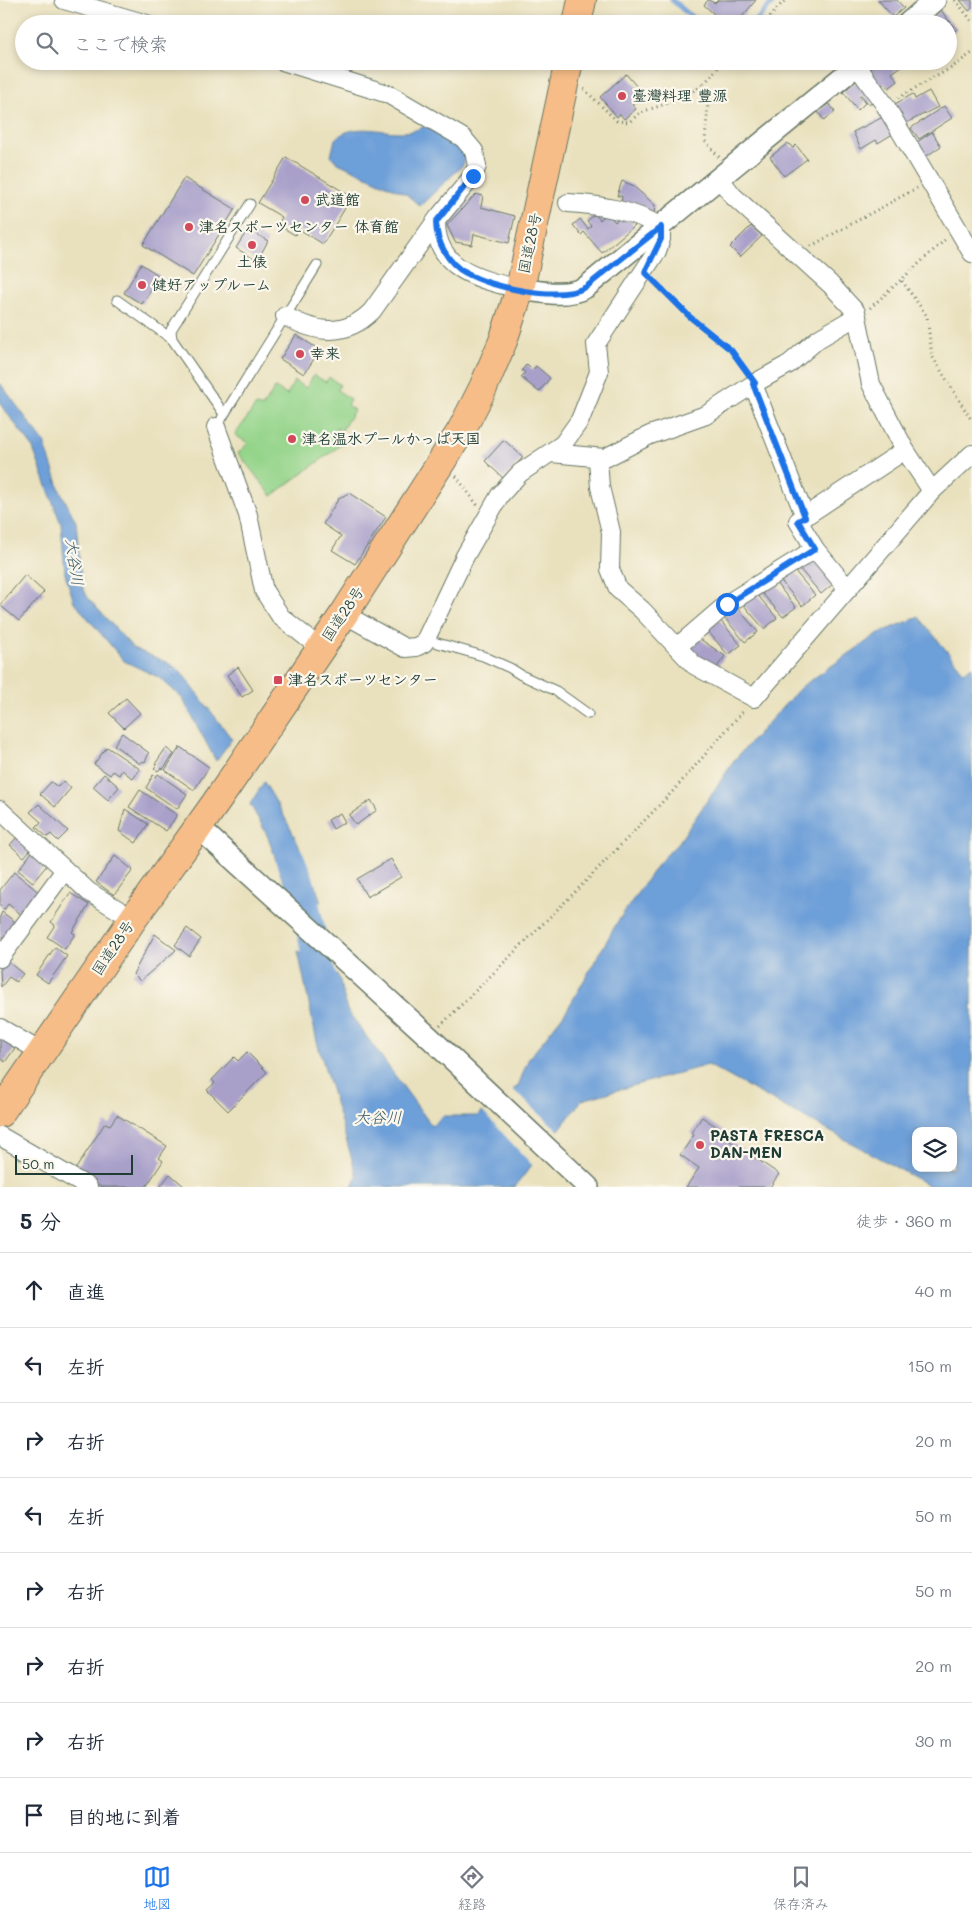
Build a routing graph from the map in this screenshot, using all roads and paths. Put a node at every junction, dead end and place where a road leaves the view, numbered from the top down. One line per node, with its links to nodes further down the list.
1 (64, 0): 6 (street)
2 (582, 0): 7 (highway)
3 (785, 0): 8 (path)
4 (935, 0): 9 (street)
5 (955, 0): 10 (path)
6 (116, 15)
7 (579, 15)
8 (771, 15)
9 (918, 15)
10 (972, 21)
11 (972, 53): 12 (path)
12 (957, 64)
13 (311, 70): 25 (street)
14 (716, 70): 19 (path)
15 (853, 70): 21 (street)
16 (864, 70): 20 (street)
17 (947, 70): 20 (path)
18 (574, 72): 19 (path); 33 (highway, 国道28号)
19 (703, 85): 21 (path)
20 (885, 105): 22 (street)
21 (725, 175): 26 (street); 29 (street)
22 (931, 180): 27 (street); 29 (path)
23 (568, 203): 26 (street)
24 (250, 204): 37 (lane)
25 (436, 222): 33 (street); 35 (street)
26 (661, 227): 31 (street); 33 (street)
27 (957, 227): 28 (street); 32 (path)
28 (972, 252)
29 (798, 256): 36 (street)
30 (317, 265): 35 (lane)
31 (645, 272): 38 (path); 42 (street)
32 (902, 281): 36 (path); 40 (path)
33 (520, 289): 51 (highway, 国道28号)
34 (117, 300): 37 (lane)
35 (285, 316): 39 (lane)
36 (857, 316): 38 (street); 41 (street)
37 (172, 339): 39 (lane)
38 (754, 383): 44 (street); 48 (street)
39 (220, 421): 53 (street)
40 (972, 421)
41 (905, 450): 46 (street); 48 (street)
42 (551, 453): 44 (street); 47 (street)
43 (972, 454): 46 (street)
44 (598, 459): 54 (street)
45 (453, 472): 47 (path)
46 (932, 490): 50 (street)
47 (488, 517): 52 (street)
48 (805, 517): 49 (street)
49 (815, 549): 50 (street); 54 (street)
50 (848, 589): 55 (street)
51 (344, 614): 52 (street); 53 (highway, 国道28号)
52 (427, 640): 56 (lane)
53 (320, 648): 58 (highway, 国道28号)
54 (677, 648): 55 (street)
55 (754, 698): 63 (path)
56 (588, 714)
57 (3, 818): 59 (street)
58 (199, 828): 60 (highway, 国道28号); 63 (street)
59 (65, 870): 60 (street); 61 (street)
60 (133, 918): 64 (highway, 国道28号)
61 (0, 958)
62 (0, 1028): 64 (street)
63 (433, 1041): 68 (street)
64 (41, 1052): 65 (highway, 国道28号)
65 (0, 1113)
66 (0, 1136): 67 (street)
67 (88, 1187)
68 (588, 1187)

